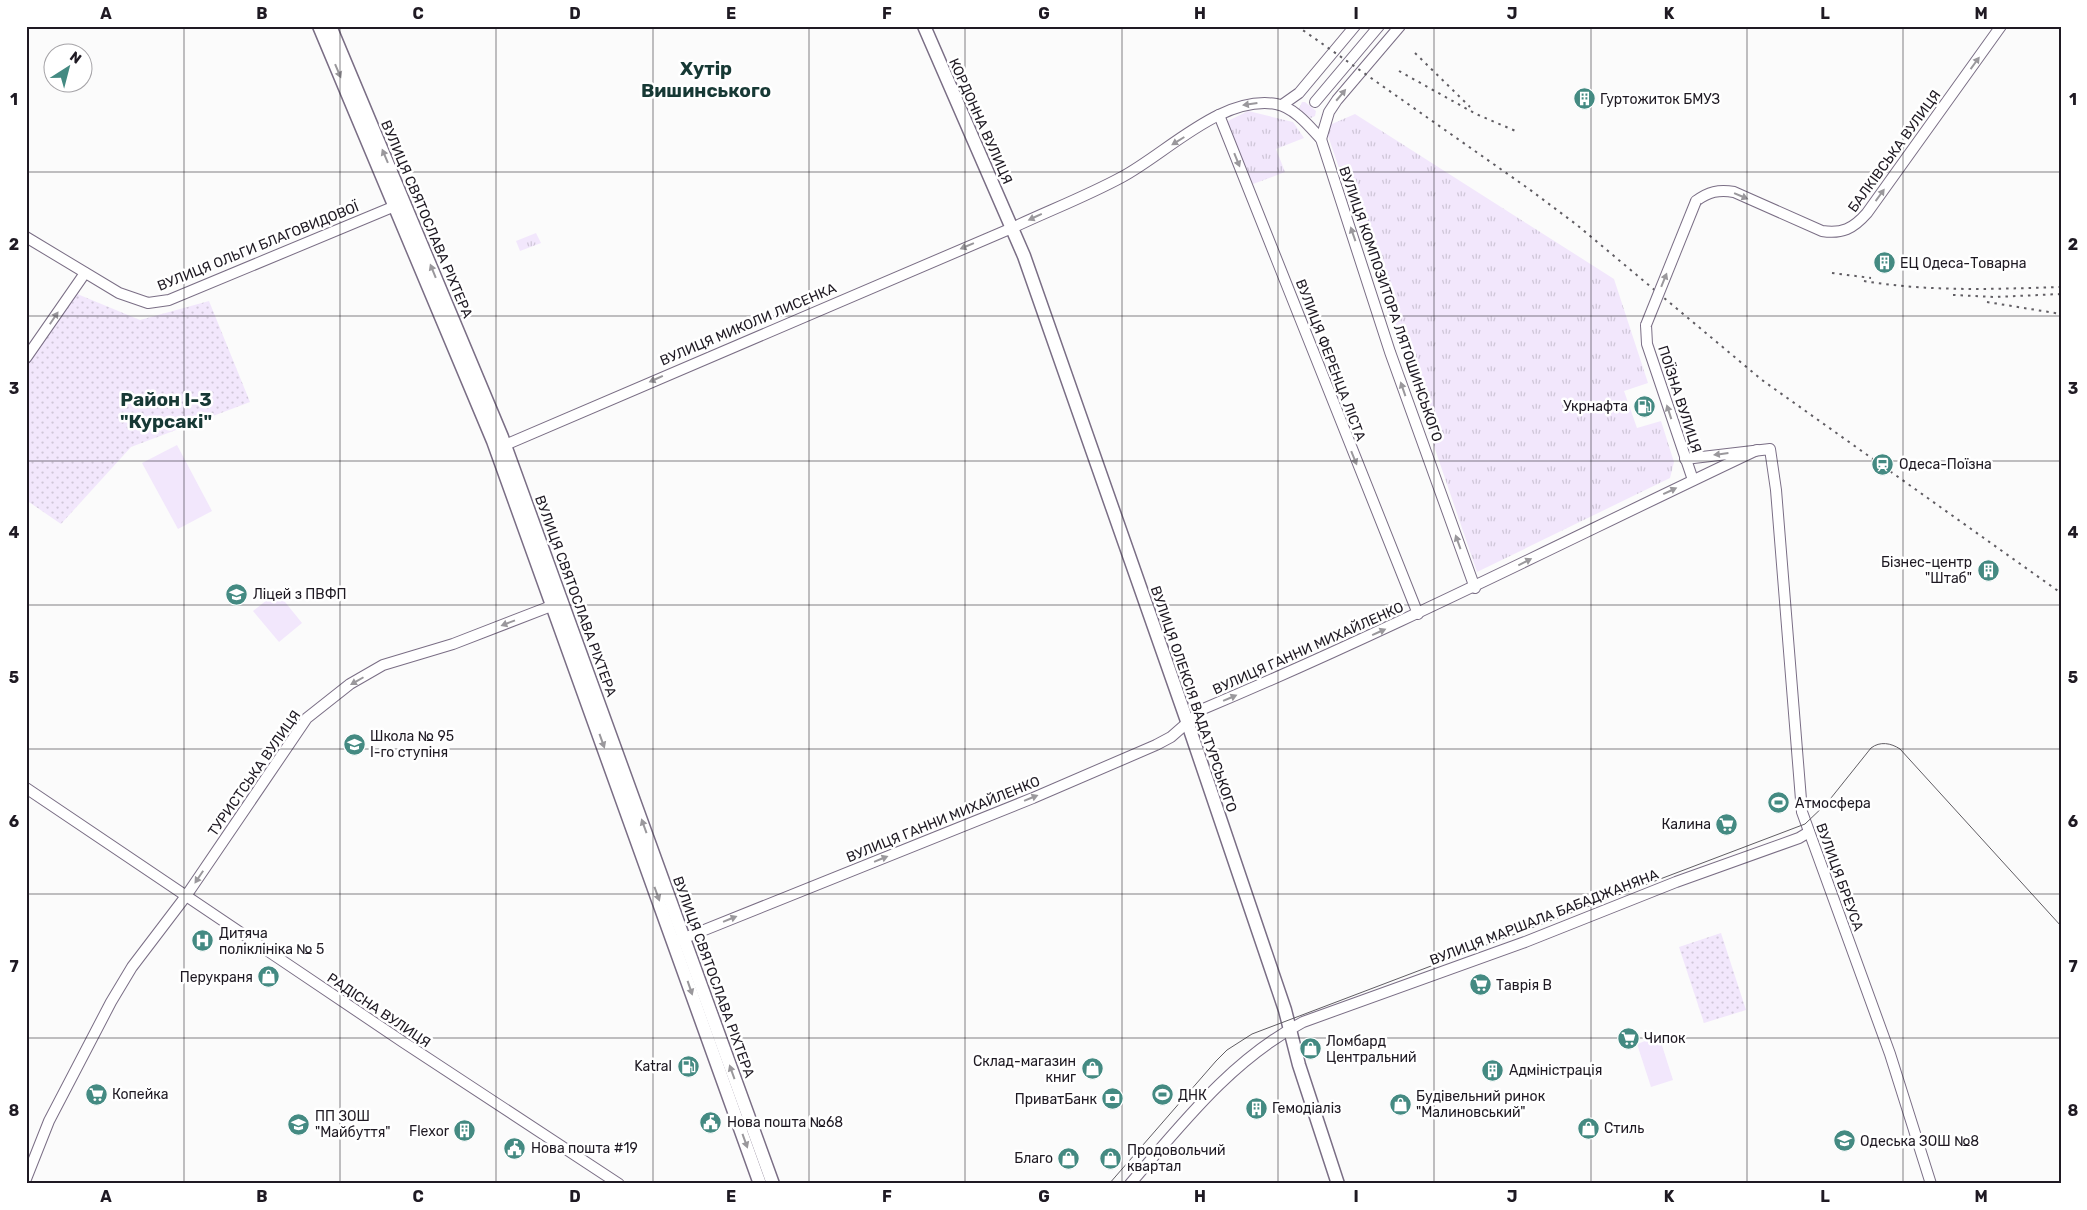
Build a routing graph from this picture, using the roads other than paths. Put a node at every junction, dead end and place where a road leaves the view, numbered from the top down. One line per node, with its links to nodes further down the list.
1 (319, 26): 14 (main road, ВУЛИЦЯ СВЯТОСЛАВА РІХТЕРА, one-way to 14)
2 (330, 26): 20 (main road, ВУЛИЦЯ СВЯТОСЛАВА РІХТЕРА, one-way to 2)
3 (924, 26): 15 (main road, КОРДОННА ВУЛИЦЯ)
4 (1355, 26): 8 (street)
5 (1379, 26): 9 (street)
6 (1400, 26): 11 (street, one-way to 6)
7 (2002, 26): 18 (street, БАЛКІВСЬКА ВУЛИЦЯ, one-way to 7, bridge)
8 (1304, 86): 9 (street); 10 (street)
9 (1314, 102): 11 (street)
10 (1282, 105): 12 (street, one-way to 12); 13 (street, ВУЛИЦЯ КОМПОЗИТОРА ЛЯТОШИНСЬКОГО)
11 (1329, 112): 13 (street)
12 (1220, 115): 15 (street, ВУЛИЦЯ МИКОЛИ ЛИСЕНКА, one-way to 15); 27 (street, ВУЛИЦЯ ФЕРЕНЦА ЛІСТА, one-way to 27)
13 (1321, 139): 25 (street, ВУЛИЦЯ КОМПОЗИТОРА ЛЯТОШИНСЬКОГО, one-way to 13)
14 (395, 206): 17 (street, ВУЛИЦЯ ОЛЬГИ БЛАГОВИДОВОЇ); 20 (main road, ВУЛИЦЯ СВЯТОСЛАВА РІХТЕРА)
15 (1012, 228): 20 (street, ВУЛИЦЯ МИКОЛИ ЛИСЕНКА, one-way to 20); 28 (main road, ВУЛИЦЯ ОЛЕКСІЯ ВАДАТУРСЬКОГО)
16 (26, 236): 17 (street, ВУЛИЦЯ ОЛЬГИ БЛАГОВИДОВОЇ)
17 (84, 273): 19 (street, one-way to 17)
18 (1646, 325): 23 (street, ПОЇЗНА ВУЛИЦЯ, one-way to 18)
19 (26, 358)
20 (500, 447): 26 (main road, ВУЛИЦЯ СВЯТОСЛАВА РІХТЕРА)
21 (1770, 449): 22 (street, ВУЛИЦЯ ГАННИ МИХАЙЛЕНКО); 30 (street, ВУЛИЦЯ БРЕУСА)
22 (1757, 450): 23 (street, ВУЛИЦЯ ГАННИ МИХАЙЛЕНКО, one-way to 23); 24 (street, ВУЛИЦЯ ГАННИ МИХАЙЛЕНКО)
23 (1684, 459): 24 (street, ПОЇЗНА ВУЛИЦЯ)
24 (1693, 480): 25 (street, ВУЛИЦЯ ГАННИ МИХАЙЛЕНКО, one-way to 24)
25 (1475, 588): 27 (street, ВУЛИЦЯ ГАННИ МИХАЙЛЕНКО)
26 (558, 604): 31 (street, ТУРИСТСЬКА ВУЛИЦЯ, one-way to 31); 32 (main road, ВУЛИЦЯ СВЯТОСЛАВА РІХТЕРА)
27 (1418, 614): 28 (street, ВУЛИЦЯ ГАННИ МИХАЙЛЕНКО, one-way to 27)
28 (1187, 721): 32 (street, ВУЛИЦЯ ГАННИ МИХАЙЛЕНКО, one-way to 28); 33 (main road, ВУЛИЦЯ ОЛЕКСІЯ ВАДАТУРСЬКОГО)
29 (26, 788): 31 (street, РАДІСНА ВУЛИЦЯ)
30 (1809, 832): 33 (street, ВУЛИЦЯ МАРШАЛА БАБАДЖАНЯНА); 40 (street, ВУЛИЦЯ БРЕУСА)
31 (186, 896): 34 (street, ТУРИСТСЬКА ВУЛИЦЯ); 35 (street, РАДІСНА ВУЛИЦЯ)
32 (679, 940): 36 (main road, ВУЛИЦЯ СВЯТОСЛАВА РІХТЕРА, one-way to 36); 37 (main road, ВУЛИЦЯ СВЯТОСЛАВА РІХТЕРА, one-way to 32)
33 (1289, 1030): 38 (street, ВУЛИЦЯ МАРШАЛА БАБАДЖАНЯНА); 39 (main road, ВУЛИЦЯ ОЛЕКСІЯ ВАДАТУРСЬКОГО)
34 (26, 1179)
35 (620, 1184)
36 (760, 1184)
37 (773, 1184)
38 (1130, 1184)
39 (1338, 1184)
40 (1931, 1184)

